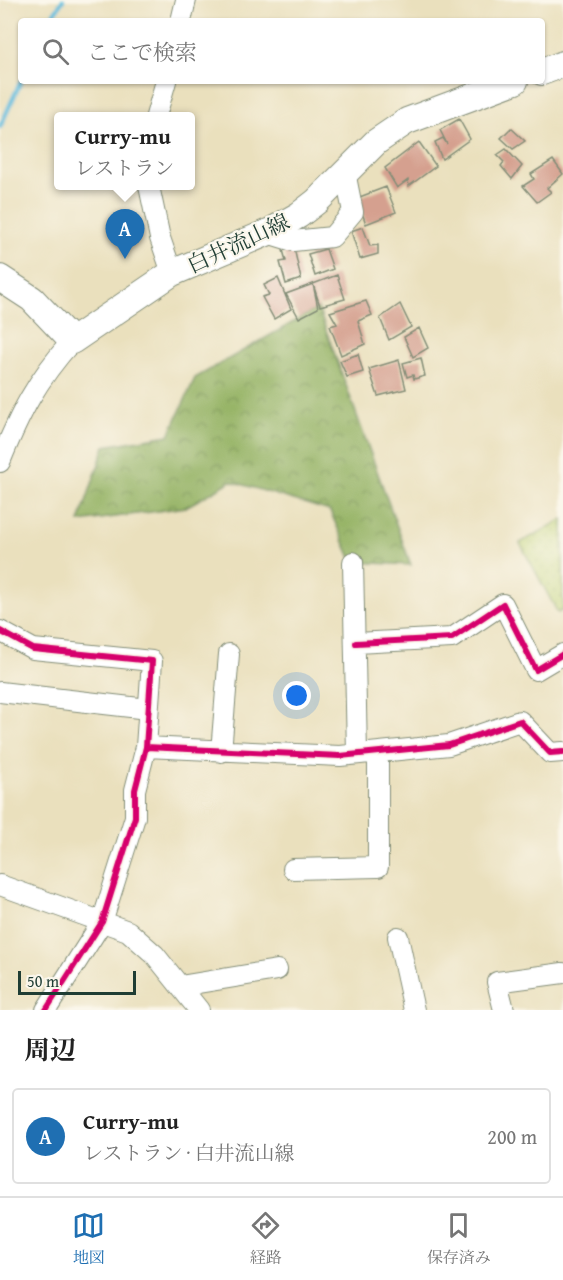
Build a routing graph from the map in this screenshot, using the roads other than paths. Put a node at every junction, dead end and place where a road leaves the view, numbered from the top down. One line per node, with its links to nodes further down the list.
1 (186, 0): 2 (street)
2 (182, 18)
3 (563, 64): 4 (main road)
4 (545, 71)
5 (164, 84): 7 (street)
6 (507, 84): 8 (main road, 白井流山線)
7 (157, 112)
8 (345, 172): 10 (main road, 白井流山線); 10 (street)
9 (150, 190): 11 (street)
10 (267, 233): 11 (main road, 白井流山線)
11 (172, 273): 13 (main road, 白井流山線)
12 (0, 278): 13 (main road)
13 (72, 341): 14 (street)
14 (0, 462)
15 (353, 562): 17 (street)
16 (2, 638): 21 (street)
17 (356, 643): 19 (street); 26 (street)
18 (229, 654): 23 (street)
19 (563, 654)
20 (0, 692): 21 (street)
21 (148, 709): 22 (street)
22 (146, 747): 23 (street); 29 (street)
23 (221, 752): 26 (street)
24 (563, 752): 25 (street)
25 (378, 753): 26 (street); 27 (street)
26 (357, 754)
27 (293, 869)
28 (0, 885): 29 (street)
29 (102, 922): 33 (street); 34 (street)
30 (398, 937): 36 (street)
31 (277, 970): 33 (street)
32 (563, 973): 37 (street)
33 (180, 986): 35 (street)
34 (46, 1010)
35 (199, 1010)
36 (414, 1010)
37 (504, 1010)

